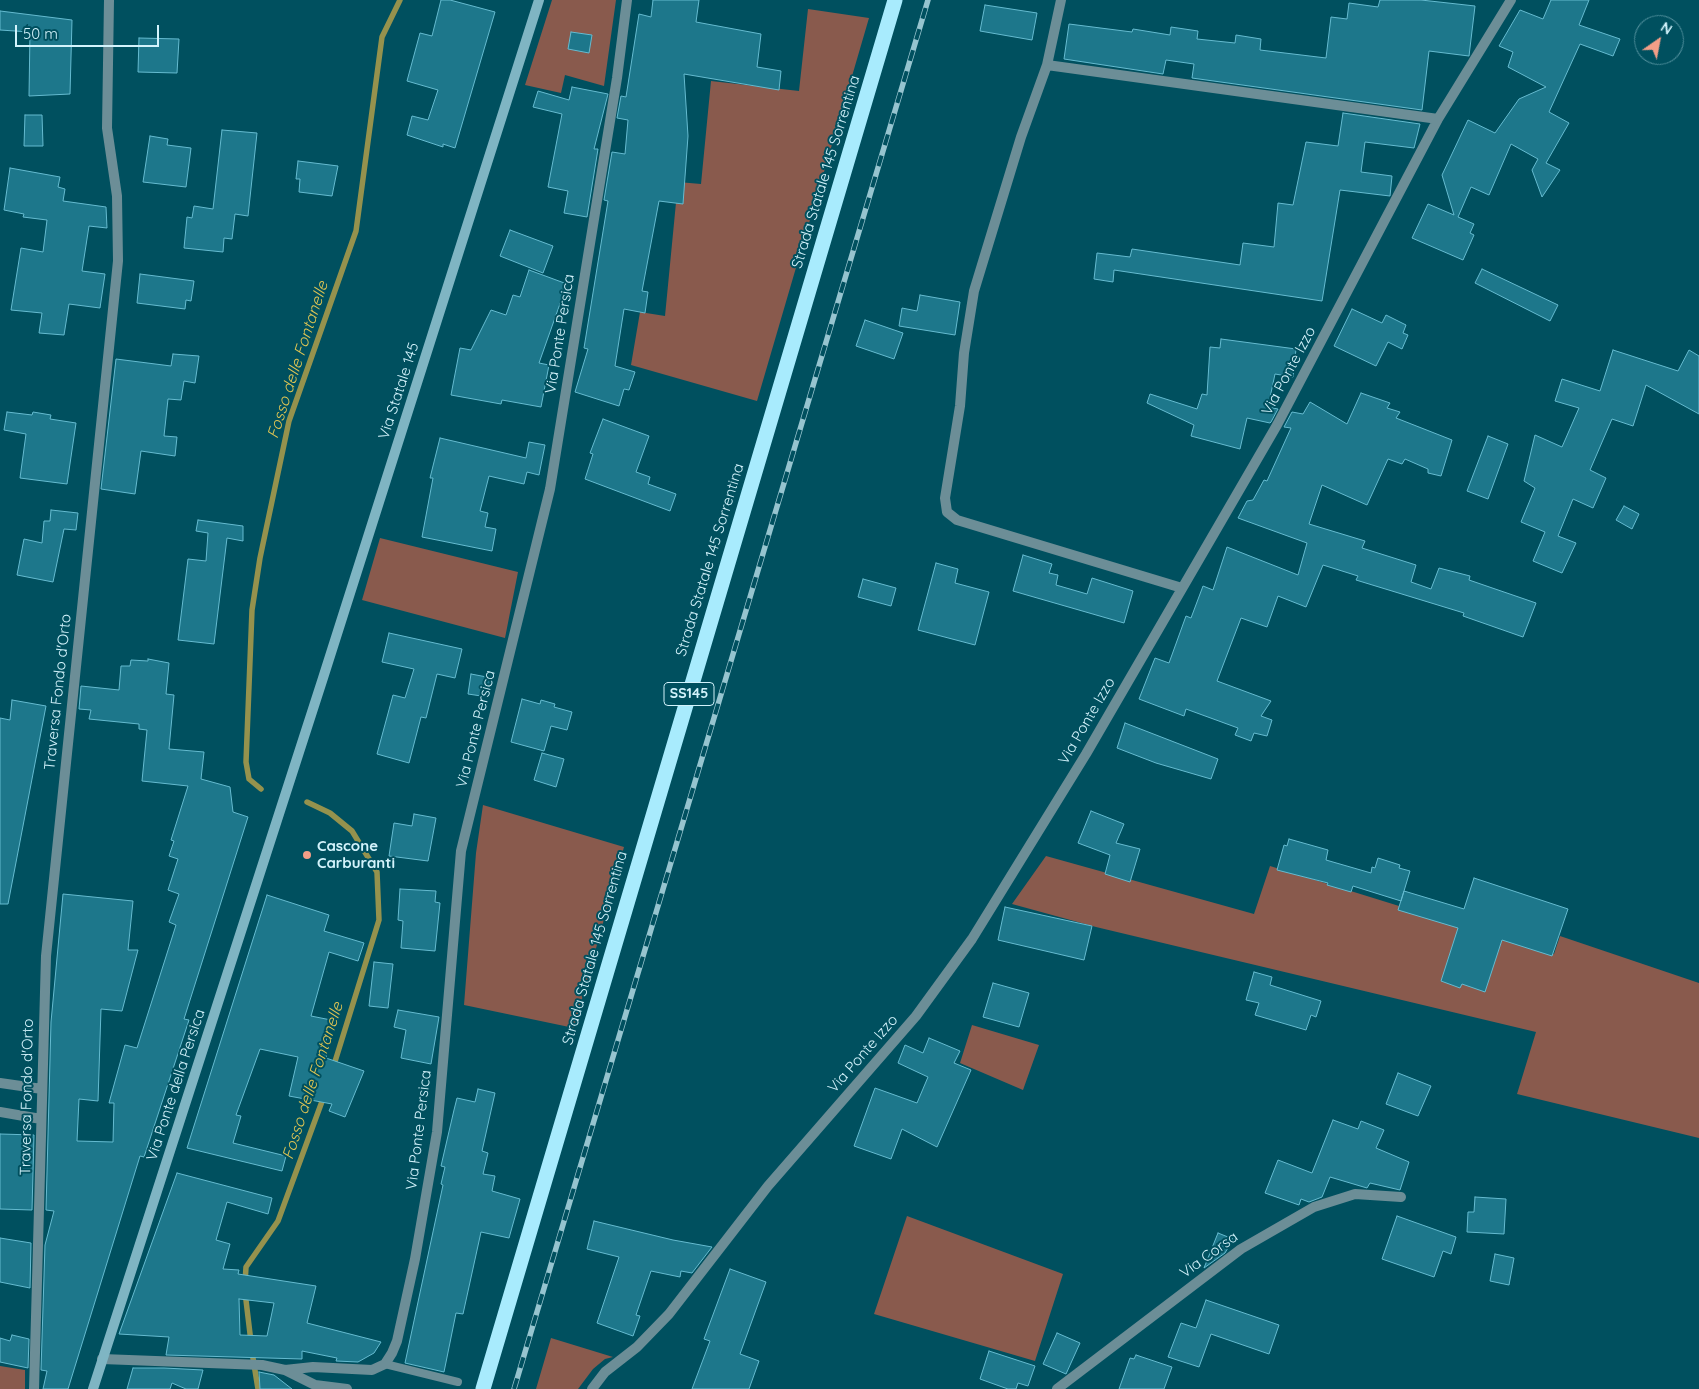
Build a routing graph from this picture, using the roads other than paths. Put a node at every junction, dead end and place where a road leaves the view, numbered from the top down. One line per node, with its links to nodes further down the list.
1 (110, 0): 12 (street, Traversa Fondo d'Orto)
2 (539, 0): 10 (main road, Via Statale 145)
3 (627, 0): 17 (street, Via Ponte Persica)
4 (895, 0): 23 (highway, Strada Statale 145 Sorrentina / SS145)
5 (1062, 0): 7 (street)
6 (1511, 0): 8 (street, Via Ponte Izzo)
7 (1047, 65): 8 (street); 9 (street)
8 (1438, 119): 9 (street, Via Ponte Izzo)
9 (1182, 588): 24 (street, Via Ponte Izzo)
10 (287, 791): 16 (main road, Via Ponte della Persica)
11 (0, 1083): 12 (street)
12 (42, 1089): 14 (street, Traversa Fondo d'Orto)
13 (0, 1112): 14 (street)
14 (41, 1118): 20 (street, Traversa Fondo d'Orto)
15 (1401, 1197): 25 (street, Via Corsa)
16 (102, 1359): 18 (street); 21 (main road, Via Ponte della Persica)
17 (385, 1364): 18 (street); 19 (lane)
18 (284, 1370): 22 (street)
19 (458, 1382)
20 (34, 1389)
21 (93, 1389)
22 (347, 1389)
23 (483, 1389)
24 (592, 1389)
25 (1057, 1389)

